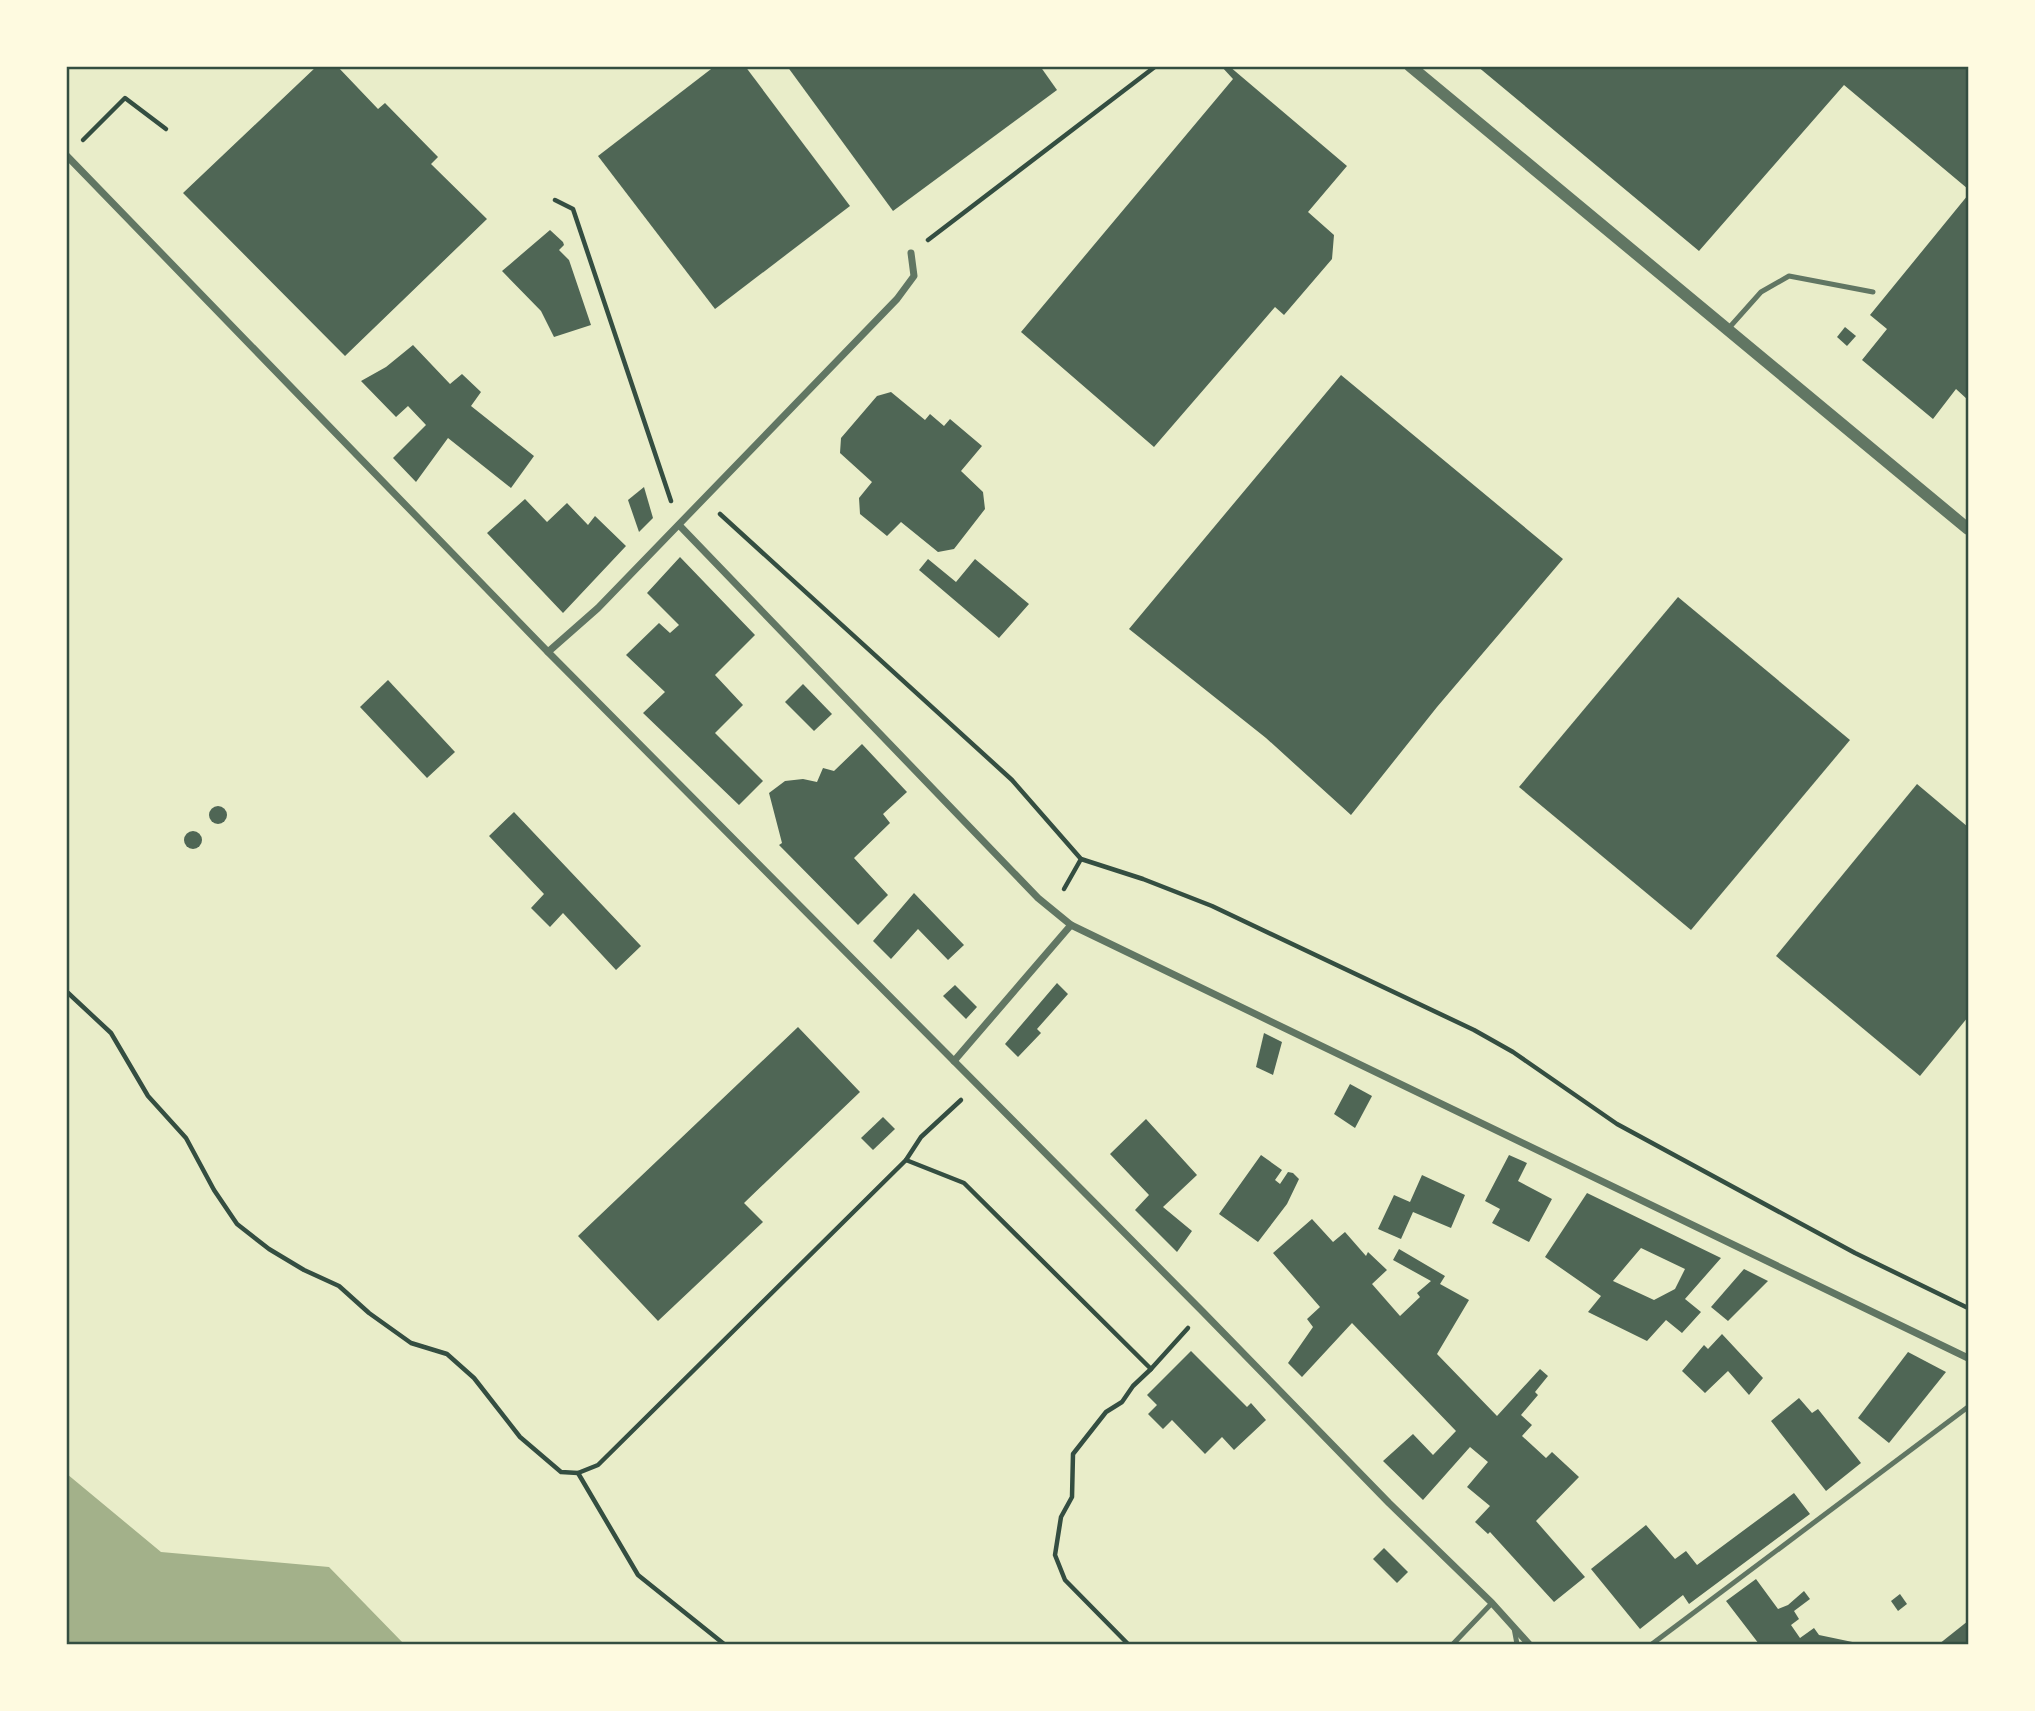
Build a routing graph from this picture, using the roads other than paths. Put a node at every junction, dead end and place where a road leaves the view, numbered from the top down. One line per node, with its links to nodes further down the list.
1 (1410, 66): 5 (street)
2 (67, 155): 8 (street)
3 (911, 253): 6 (street)
4 (1873, 292): 5 (lane)
5 (1728, 329): 7 (street)
6 (679, 525): 8 (street); 9 (street)
7 (1969, 529)
8 (548, 652): 10 (street)
9 (1071, 925): 10 (street); 11 (street)
10 (954, 1061): 13 (street)
11 (1969, 1358)
12 (1969, 1407): 18 (lane)
13 (1492, 1603): 14 (street); 15 (lane)
14 (1514, 1628): 16 (lane); 17 (street)
15 (1453, 1644)
16 (1517, 1644)
17 (1530, 1644)
18 (1652, 1644)

